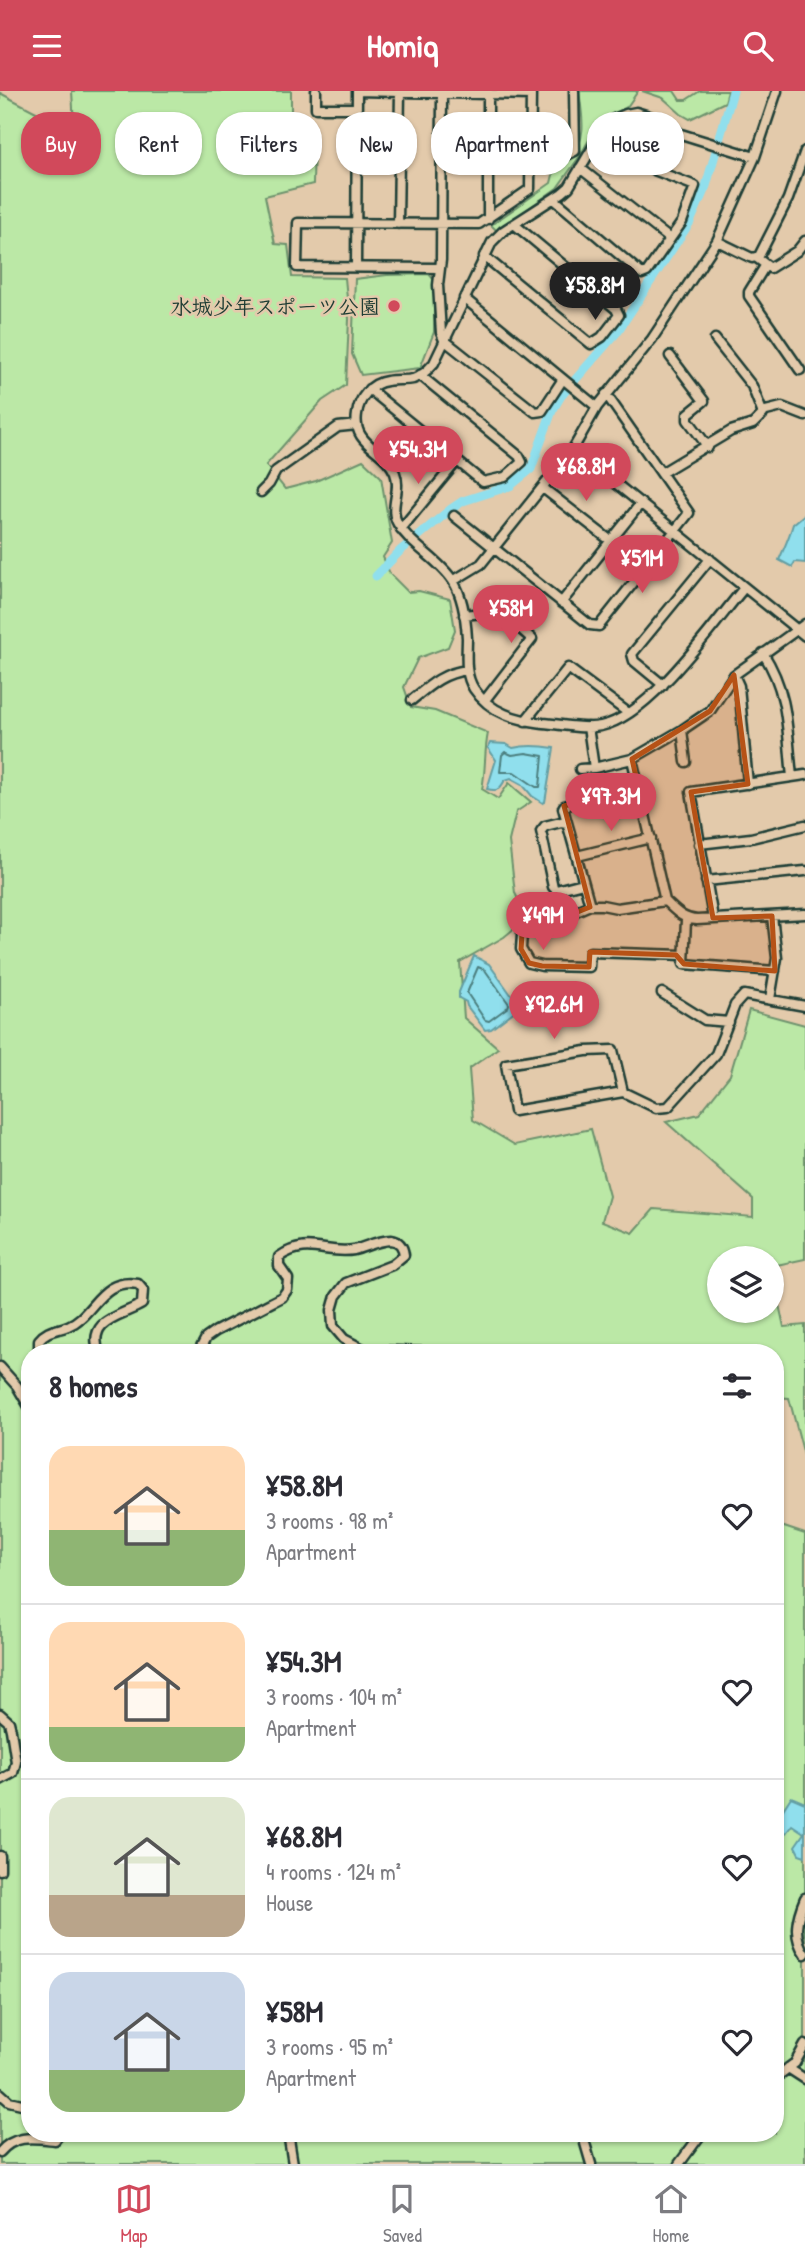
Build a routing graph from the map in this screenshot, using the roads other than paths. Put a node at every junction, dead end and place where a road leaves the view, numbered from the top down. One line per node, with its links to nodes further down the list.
1 (316, 91): 9 (street)
2 (357, 91): 5 (street); 9 (street)
3 (574, 91): 12 (street)
4 (778, 91): 15 (street)
5 (400, 92): 6 (street); 22 (street)
6 (442, 92): 7 (street); 23 (street)
7 (488, 93): 8 (street); 20 (street)
8 (531, 93): 10 (street)
9 (357, 108): 21 (street)
10 (531, 112)
11 (684, 135): 15 (street)
12 (573, 152)
13 (804, 155): 29 (street)
14 (587, 156): 16 (street)
15 (755, 157): 26 (street)
16 (580, 168): 19 (street); 25 (street)
17 (530, 175): 20 (street)
18 (667, 175): 25 (street)
19 (554, 199): 24 (street); 25 (street)
20 (488, 219): 23 (street)
21 (356, 224): 22 (street); 31 (street); 31 (street)
22 (398, 224): 23 (street)
23 (441, 224): 32 (street)
24 (514, 224): 28 (street); 28 (street)
25 (670, 239)
26 (717, 241): 29 (street); 41 (street)
27 (805, 241): 30 (street)
28 (484, 256): 33 (street)
29 (757, 258): 30 (street)
30 (765, 266): 37 (street)
31 (356, 267): 32 (street)
32 (439, 268): 35 (street)
33 (464, 298): 35 (street); 39 (street)
34 (715, 339): 43 (street)
35 (444, 340): 38 (street); 39 (street)
36 (670, 356): 46 (street)
37 (800, 370)
38 (420, 375): 40 (street); 48 (street)
39 (563, 379): 42 (street)
40 (369, 389): 45 (street); 48 (street)
41 (606, 394): 42 (street); 49 (street)
42 (597, 407): 47 (street)
43 (762, 412): 44 (street); 46 (street)
44 (805, 416)
45 (357, 425): 51 (street); 54 (street)
46 (708, 447): 49 (street)
47 (573, 449): 50 (street); 52 (street)
48 (457, 461): 54 (street)
49 (661, 473): 55 (street)
50 (543, 488): 56 (street); 57 (street)
51 (261, 492)
52 (641, 503): 55 (street); 56 (street)
53 (454, 516): 57 (street)
54 (401, 529): 59 (street)
55 (676, 531): 58 (street); 61 (street)
56 (611, 541): 61 (street)
57 (494, 549): 59 (street); 61 (street)
58 (710, 559): 60 (street); 68 (street)
59 (453, 581): 62 (street)
60 (744, 588): 63 (street); 68 (street)
61 (561, 603)
62 (464, 615): 66 (street); 70 (street)
63 (801, 627): 64 (street); 65 (street)
64 (805, 636)
65 (763, 653): 67 (street); 80 (street)
66 (467, 670): 69 (street); 70 (street)
67 (734, 675): 74 (street); 81 (street)
68 (663, 685): 71 (street)
69 (412, 700)
70 (485, 700): 72 (street)
71 (628, 712): 72 (street); 73 (street)
72 (525, 721): 73 (street)
73 (588, 727): 77 (street)
74 (681, 730): 75 (street); 76 (street)
75 (632, 759): 77 (street); 82 (street)
76 (687, 762)
77 (594, 768): 78 (street)
78 (580, 769)
79 (805, 775): 80 (street)
80 (792, 777): 81 (street)
81 (748, 783): 86 (street)
82 (638, 786): 83 (street); 85 (street)
83 (567, 823): 87 (street); 90 (street)
84 (805, 825): 86 (street)
85 (651, 838): 87 (street); 91 (street)
86 (699, 844): 89 (street)
87 (577, 856): 90 (street)
88 (805, 871): 89 (street)
89 (706, 881): 95 (street)
90 (583, 883): 92 (street)
91 (665, 901): 92 (street); 96 (street)
92 (590, 905): 97 (street)
93 (805, 913): 94 (street)
94 (772, 916): 95 (street); 98 (street)
95 (713, 918): 96 (street)
96 (687, 920): 97 (street)
97 (683, 955): 98 (street)
98 (775, 971): 100 (street)
99 (662, 993): 102 (street)
100 (770, 999): 101 (street); 102 (street)
101 (805, 1006)
102 (729, 1022): 103 (street)
103 (623, 1092): 103 (street)
104 (38, 1344): 105 (street)
105 (96, 1344)
106 (203, 1344): 107 (street)
107 (354, 1344)
108 (0, 1367): 109 (street)
109 (21, 1393)
110 (0, 1714): 111 (street)
111 (0, 1780)
112 (0, 1856): 113 (street)
113 (0, 1870)
114 (805, 1898): 115 (street)
115 (805, 1954)
116 (805, 2045): 117 (street)
117 (788, 2068): 118 (street); 119 (street)
118 (784, 2071)
119 (805, 2079)
120 (0, 2093): 121 (street)
121 (21, 2104)
122 (21, 2139): 126 (street)
123 (289, 2142): 127 (street)
124 (585, 2142): 128 (street)
125 (695, 2142): 129 (street)
126 (0, 2152)
127 (293, 2164)
128 (591, 2164)
129 (679, 2164)

